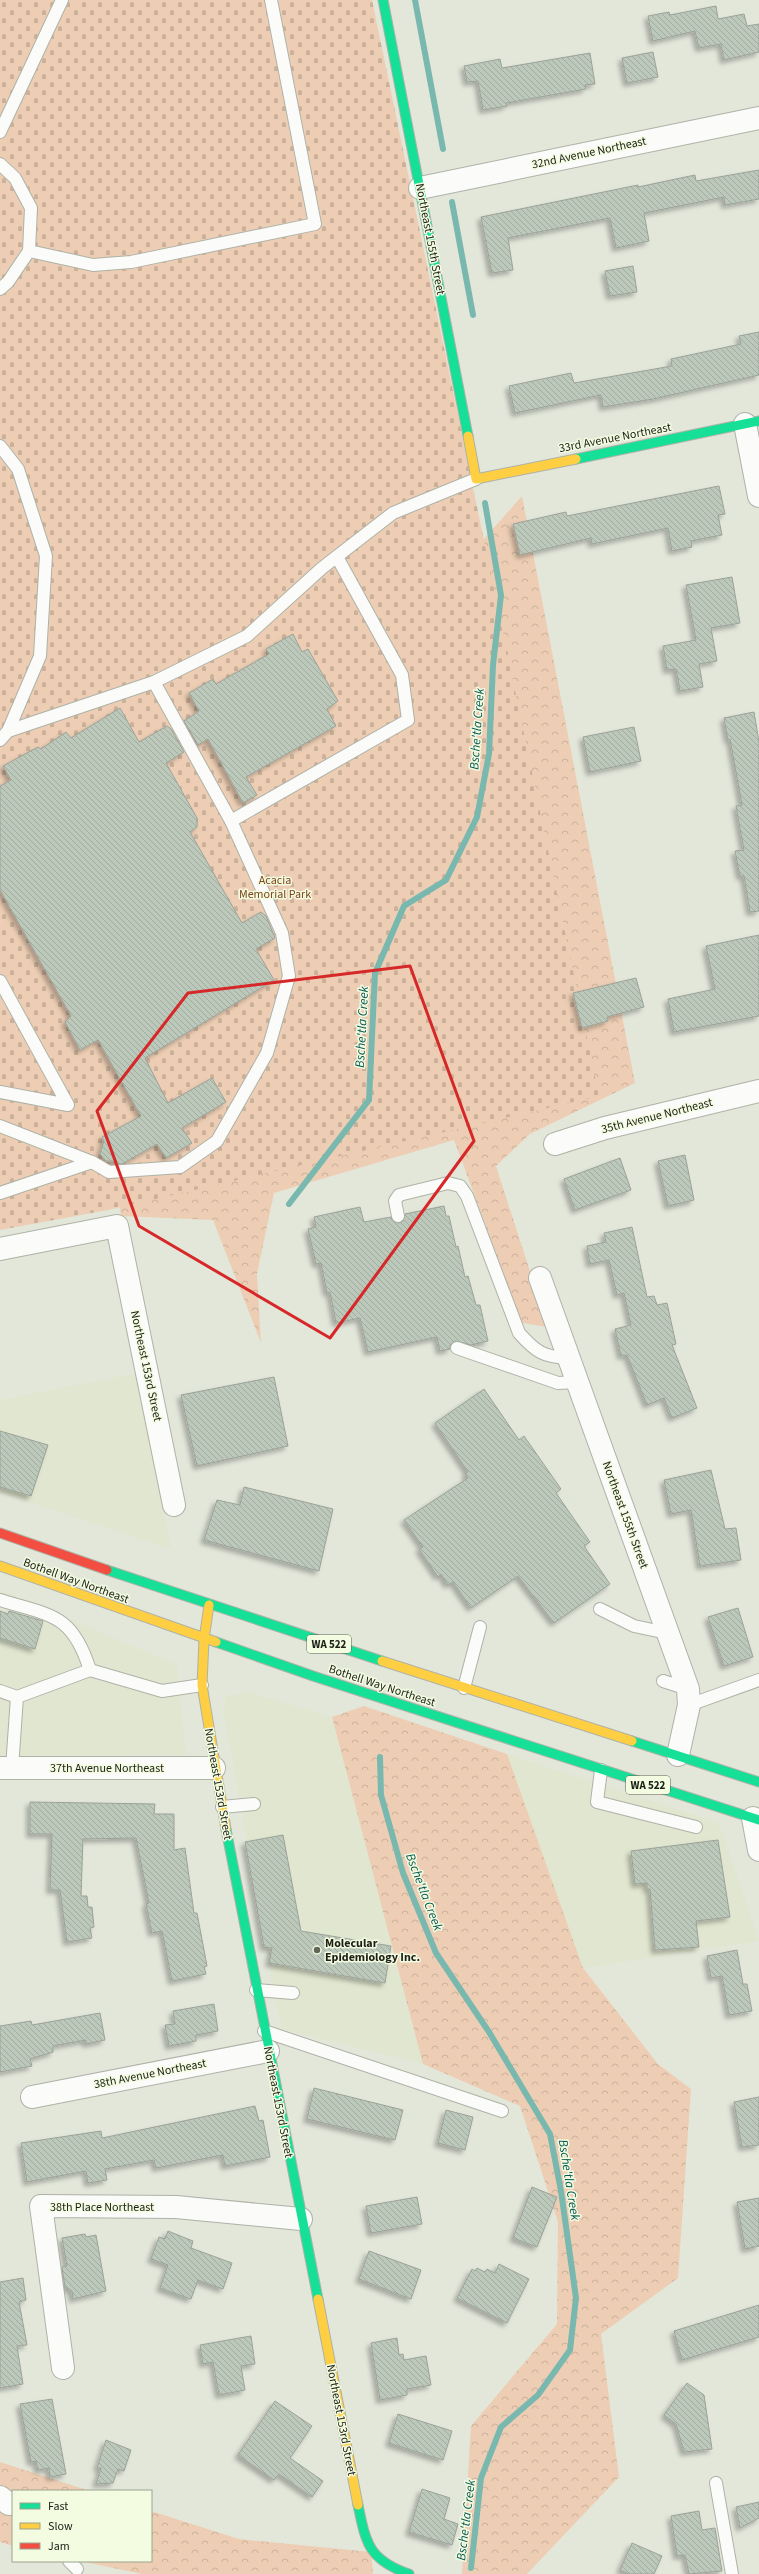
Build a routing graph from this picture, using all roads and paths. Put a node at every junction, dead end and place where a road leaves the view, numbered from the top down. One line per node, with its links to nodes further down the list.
1 (62, 0): 5 (lane)
2 (271, 0): 8 (lane)
3 (383, 0): 7 (street, Northeast 155th Street)
4 (759, 118): 7 (street, 32nd Avenue Northeast)
5 (0, 132)
6 (0, 164): 8 (lane)
7 (420, 188): 12 (street, Northeast 155th Street)
8 (29, 251): 9 (lane)
9 (0, 289)
10 (752, 423): 12 (street, 33rd Avenue Northeast); 13 (street)
11 (0, 446): 16 (lane)
12 (476, 479): 14 (lane)
13 (759, 496)
14 (337, 557): 15 (lane); 17 (lane)
15 (154, 682): 16 (lane); 17 (lane)
16 (4, 735)
17 (231, 821): 23 (lane)
18 (0, 982): 20 (lane)
19 (759, 1091): 22 (street, 35th Avenue Northeast)
20 (0, 1092)
21 (0, 1126): 23 (lane)
22 (555, 1144)
23 (92, 1162): 24 (lane)
24 (0, 1193)
25 (398, 1216): 29 (lane)
26 (0, 1249): 31 (street, Northeast 153rd Street)
27 (540, 1278): 29 (street, Northeast 155th Street)
28 (457, 1348): 30 (lane)
29 (569, 1358): 30 (street, Northeast 155th Street)
30 (577, 1382): 38 (street, Northeast 155th Street)
31 (174, 1506)
32 (0, 1533): 35 (street, Bothell Way Northeast / WA 522)
33 (0, 1566): 39 (street, Bothell Way Northeast / WA 522)
34 (0, 1600): 40 (lane)
35 (209, 1605): 39 (street, Northeast 153rd Street); 44 (street, Bothell Way Northeast / WA 522)
36 (600, 1610): 38 (lane)
37 (480, 1626): 44 (lane)
38 (667, 1632): 47 (street, Northeast 155th Street)
39 (204, 1639): 43 (street, Northeast 153rd Street); 51 (street, Bothell Way Northeast / WA 522)
40 (90, 1670): 43 (lane); 46 (lane)
41 (759, 1680): 47 (lane)
42 (663, 1681): 47 (lane)
43 (202, 1685): 50 (street, Northeast 153rd Street)
44 (464, 1688): 48 (street, Bothell Way Northeast / WA 522)
45 (0, 1691): 46 (lane)
46 (17, 1697): 49 (lane)
47 (688, 1697): 48 (street)
48 (678, 1755): 52 (street, Bothell Way Northeast / WA 522)
49 (6, 1768): 50 (street, 37th Avenue Northeast)
50 (214, 1768): 54 (street, Northeast 153rd Street)
51 (601, 1770): 55 (street, Bothell Way Northeast / WA 522); 56 (lane)
52 (759, 1782)
53 (254, 1804): 54 (lane)
54 (222, 1806): 58 (street, Northeast 153rd Street)
55 (757, 1819): 57 (street)
56 (696, 1827)
57 (759, 1849)
58 (256, 1990): 59 (lane); 60 (street, Northeast 153rd Street)
59 (293, 1993)
60 (266, 2041): 61 (street, 38th Avenue Northeast); 62 (lane); 63 (street, Northeast 153rd Street)
61 (32, 2097)
62 (502, 2111)
63 (302, 2220): 64 (street, 38th Place Northeast); 66 (street, Northeast 153rd Street)
64 (63, 2368)
65 (716, 2483): 67 (lane)
66 (409, 2574)
67 (732, 2574)

